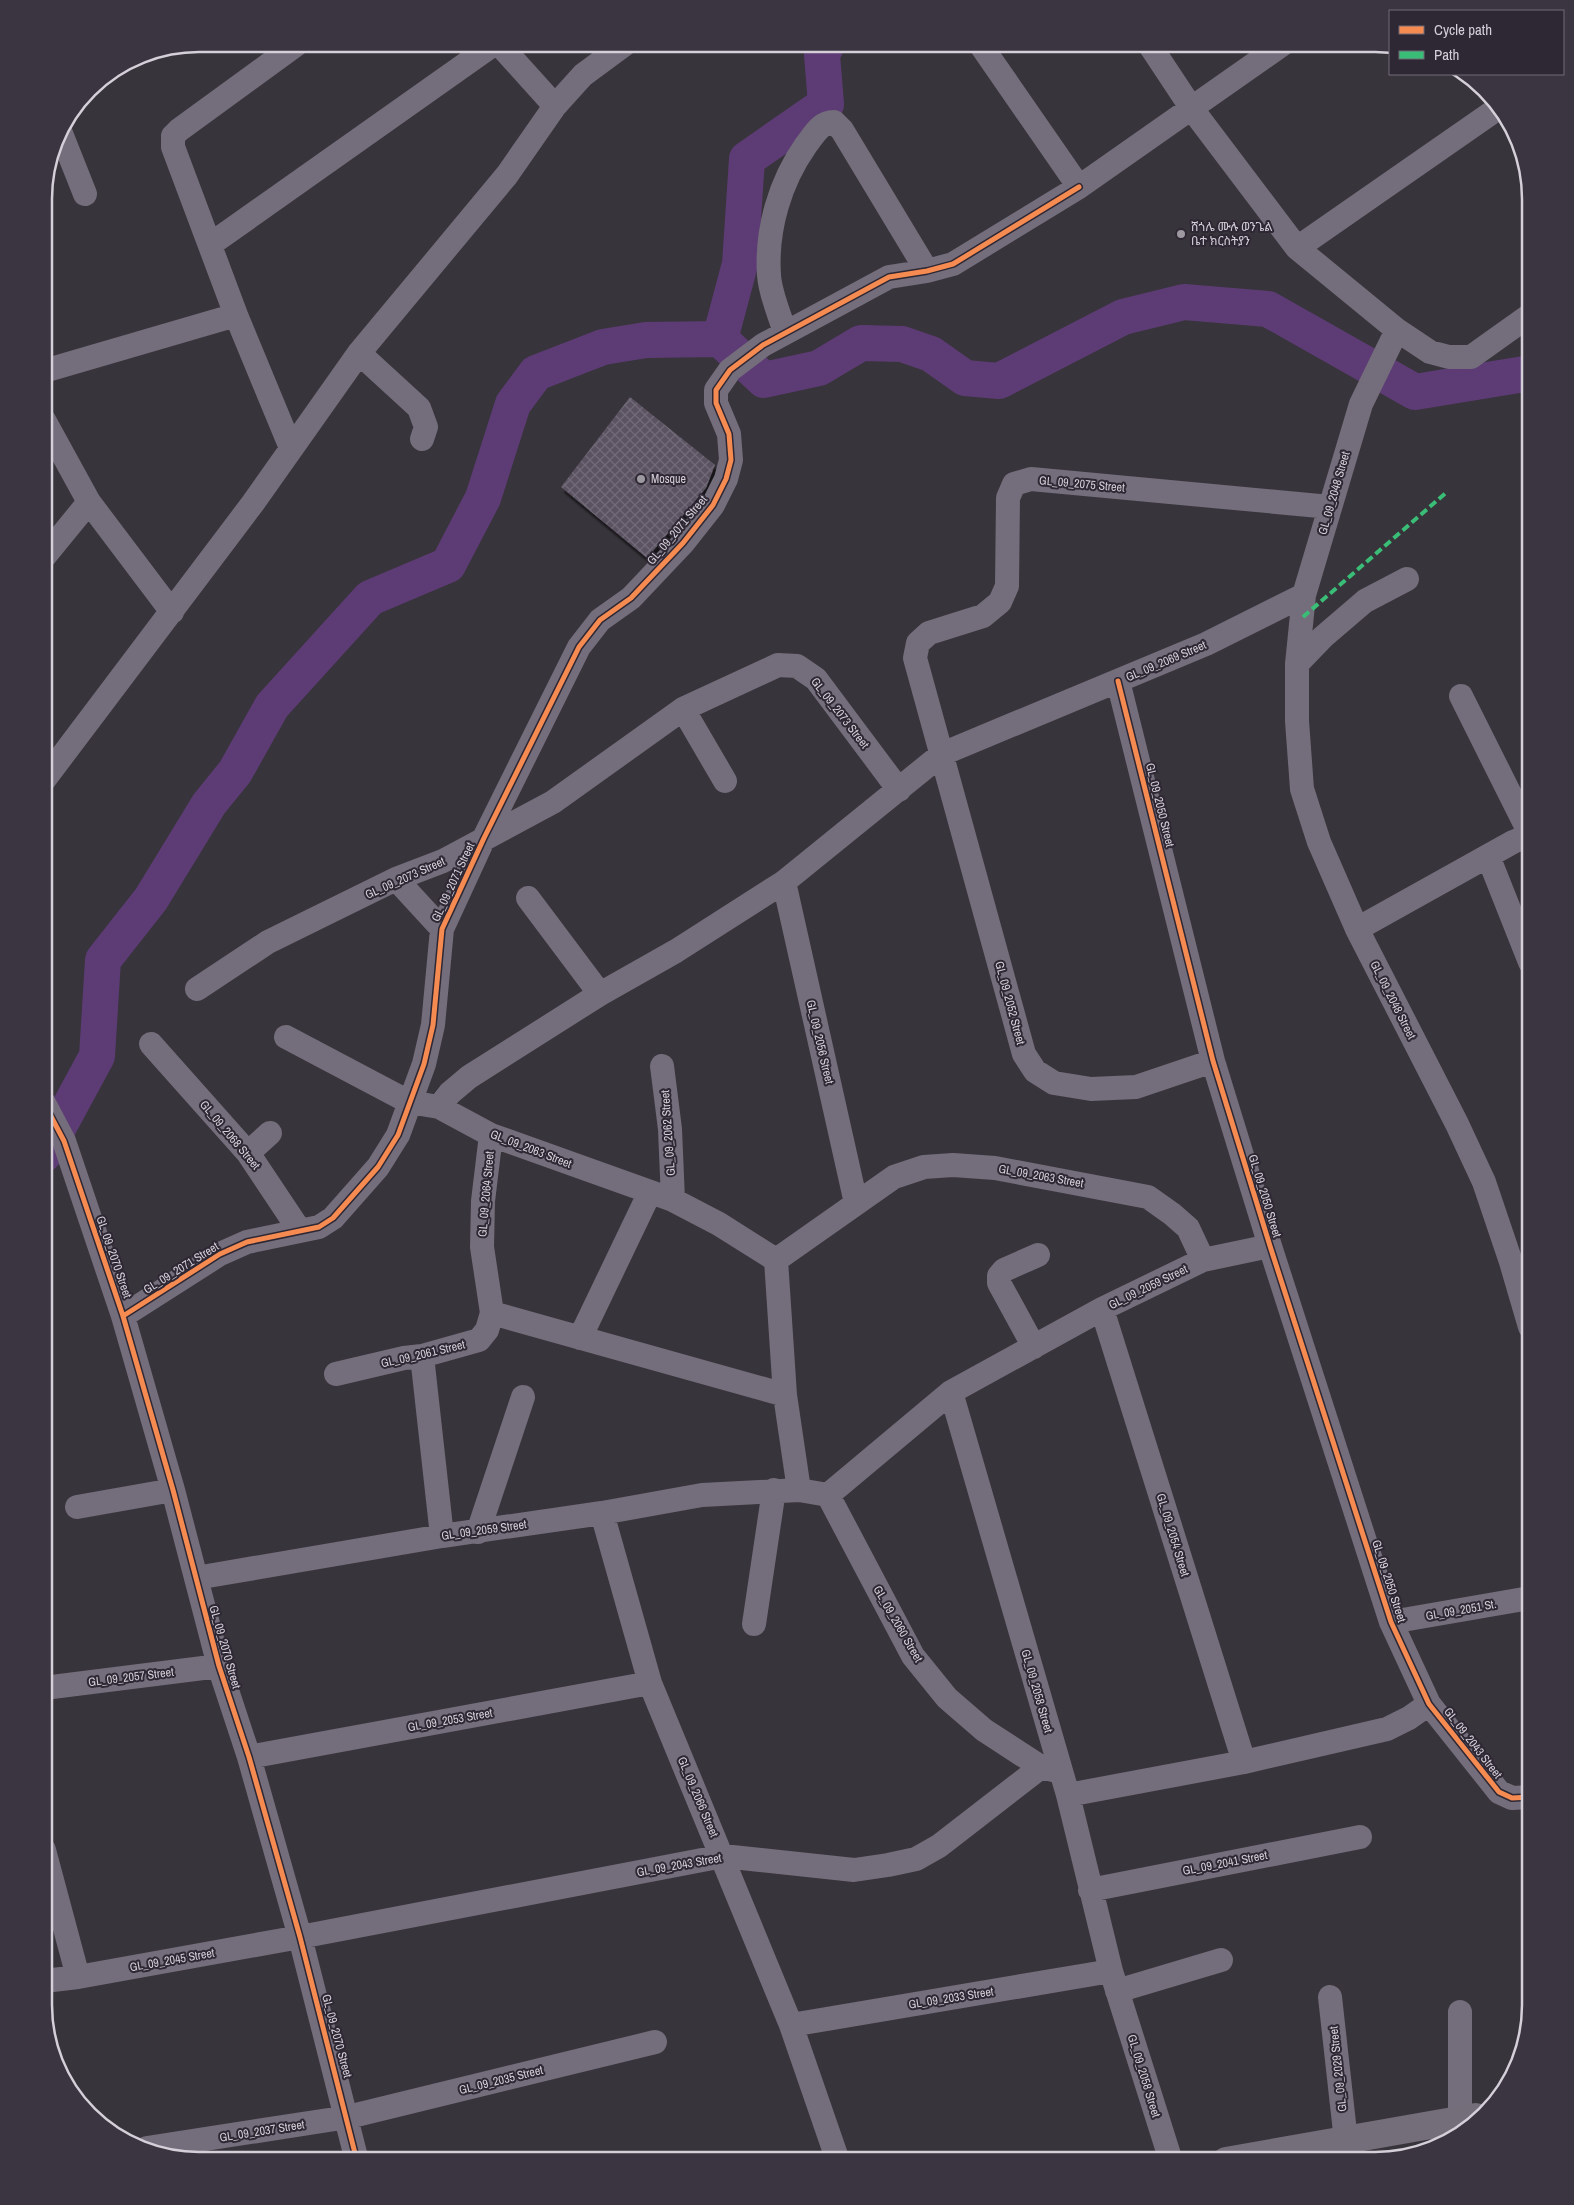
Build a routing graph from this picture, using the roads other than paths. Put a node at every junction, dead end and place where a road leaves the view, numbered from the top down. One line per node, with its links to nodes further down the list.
1 (285, 53): 14 (street)
2 (481, 53): 14 (street)
3 (506, 53): 8 (street)
4 (613, 53): 8 (street)
5 (986, 53): 12 (street)
6 (1155, 53): 9 (street)
7 (1270, 53): 9 (street)
8 (555, 106): 21 (street)
9 (1192, 109): 12 (street); 15 (street)
10 (1492, 112): 15 (street)
11 (64, 142): 13 (street)
12 (1079, 188): 16 (street)
13 (85, 194)
14 (211, 244): 17 (street)
15 (1297, 248): 19 (street)
16 (927, 271): 20 (street); 20 (street)
17 (236, 315): 22 (street); 25 (street)
18 (1522, 321): 19 (street)
19 (1397, 330): 27 (street, GL_09_2048 Street)
20 (785, 333): 41 (street, GL_09_2071 Street)
21 (359, 353): 24 (street); 25 (street)
22 (53, 368)
23 (53, 436): 26 (street)
24 (422, 439)
25 (291, 448): 31 (street)
26 (89, 502): 28 (street); 31 (street)
27 (1330, 507): 30 (street, GL_09_2048 Street); 36 (street, GL_09_2075 Street)
28 (53, 545)
29 (1407, 579): 32 (street)
30 (1304, 595): 32 (street, GL_09_2048 Street); 33 (street, GL_09_2069 Street)
31 (172, 612): 37 (street)
32 (1297, 664): 48 (street, GL_09_2048 Street)
33 (1118, 681): 36 (street, GL_09_2069 Street); 54 (street, GL_09_2050 Street)
34 (1461, 696): 40 (street)
35 (683, 709): 38 (street); 39 (street, GL_09_2073 Street); 41 (street, GL_09_2073 Street)
36 (942, 754): 39 (street, GL_09_2069 Street); 54 (street, GL_09_2052 Street)
37 (53, 769)
38 (725, 781)
39 (899, 790): 45 (street, GL_09_2069 Street)
40 (1522, 819)
41 (484, 838): 44 (street, GL_09_2073 Street); 47 (street, GL_09_2071 Street)
42 (1522, 839): 43 (street)
43 (1488, 856): 48 (street); 49 (street)
44 (396, 880): 47 (street); 50 (street, GL_09_2073 Street)
45 (784, 882): 51 (street, GL_09_2069 Street); 64 (street, GL_09_2056 Street)
46 (528, 898): 51 (street)
47 (442, 929): 56 (street, GL_09_2071 Street)
48 (1357, 929): 70 (street, GL_09_2048 Street)
49 (1522, 942)
50 (196, 989)
51 (600, 994): 57 (street, GL_09_2069 Street)
52 (286, 1037): 56 (street, GL_09_2063 Street)
53 (151, 1044): 61 (street, GL_09_2068 Street)
54 (1213, 1061): 66 (street, GL_09_2050 Street)
55 (662, 1066): 63 (street, GL_09_2062 Street)
56 (409, 1102): 57 (street, GL_09_2063 Street); 65 (street, GL_09_2071 Street)
57 (439, 1107): 60 (street, GL_09_2063 Street)
58 (52, 1119): 73 (street, GL_09_2070 Street)
59 (270, 1133): 61 (street)
60 (491, 1135): 62 (street, GL_09_2063 Street); 72 (street, GL_09_2064 Street)
61 (248, 1153): 65 (street, GL_09_2068 Street)
62 (650, 1192): 63 (street, GL_09_2063 Street); 74 (street)
63 (672, 1200): 68 (street, GL_09_2063 Street)
64 (856, 1203): 68 (street, GL_09_2063 Street); 69 (street, GL_09_2063 Street)
65 (300, 1230): 73 (street, GL_09_2071 Street)
66 (1270, 1246): 69 (street, GL_09_2059 Street); 91 (street, GL_09_2050 Street)
67 (1038, 1254): 75 (street)
68 (776, 1260): 79 (street)
69 (1204, 1260): 71 (street, GL_09_2059 Street)
70 (1522, 1299)
71 (1102, 1309): 75 (street, GL_09_2059 Street); 98 (street, GL_09_2054 Street)
72 (492, 1313): 74 (street); 76 (street, GL_09_2061 Street)
73 (123, 1316): 81 (street, GL_09_2070 Street)
74 (580, 1338): 79 (street)
75 (1034, 1347): 78 (street, GL_09_2059 Street)
76 (422, 1356): 77 (street, GL_09_2061 Street); 88 (street)
77 (336, 1374)
78 (951, 1392): 84 (street, GL_09_2059 Street); 99 (street, GL_09_2058 Street)
79 (785, 1395): 83 (street)
80 (523, 1397): 87 (street)
81 (172, 1490): 85 (street); 89 (street, GL_09_2070 Street)
82 (774, 1490): 83 (street, GL_09_2059 Street); 86 (street, GL_09_2059 Street); 92 (street)
83 (799, 1490): 84 (street, GL_09_2059 Street)
84 (828, 1495): 99 (street, GL_09_2060 Street)
85 (77, 1506)
86 (602, 1513): 87 (street, GL_09_2059 Street); 94 (street, GL_09_2066 Street)
87 (478, 1532): 88 (street, GL_09_2059 Street)
88 (442, 1536): 89 (street, GL_09_2059 Street)
89 (196, 1578): 93 (street, GL_09_2070 Street)
90 (1522, 1599): 91 (street, GL_09_2051 St.)
91 (1391, 1622): 96 (street, GL_09_2050 Street)
92 (754, 1624)
93 (219, 1666): 95 (street, GL_09_2057 Street); 97 (street, GL_09_2070 Street)
94 (650, 1683): 97 (street, GL_09_2053 Street); 103 (street, GL_09_2066 Street)
95 (52, 1687)
96 (1429, 1704): 98 (street, GL_09_2043 Street); 101 (street, GL_09_2043 Street)
97 (249, 1757): 106 (street, GL_09_2070 Street)
98 (1244, 1762): 100 (street, GL_09_2043 Street)
99 (1051, 1769): 100 (street, GL_09_2058 Street); 103 (street, GL_09_2043 Street)
100 (1068, 1795): 105 (street, GL_09_2058 Street)
101 (1522, 1797)
102 (1360, 1837): 105 (street, GL_09_2041 Street)
103 (723, 1856): 106 (street, GL_09_2043 Street); 113 (street, GL_09_2066 Street)
104 (52, 1880): 108 (street)
105 (1090, 1890): 110 (street, GL_09_2058 Street)
106 (300, 1937): 108 (street, GL_09_2045 Street); 115 (street, GL_09_2070 Street)
107 (1221, 1960): 110 (street)
108 (78, 1977): 109 (street, GL_09_2045 Street)
109 (52, 1980)
110 (1114, 1981): 113 (street, GL_09_2033 Street); 121 (street, GL_09_2058 Street)
111 (1330, 1997): 117 (street, GL_09_2029 Street)
112 (1460, 2012): 116 (street)
113 (791, 2025): 120 (street, GL_09_2066 Street)
114 (655, 2042): 115 (street, GL_09_2035 Street)
115 (348, 2117): 118 (street, GL_09_2037 Street); 119 (street, GL_09_2070 Street)
116 (1468, 2119): 117 (main road)
117 (1346, 2141): 122 (main road)
118 (157, 2146)
119 (355, 2152)
120 (835, 2152)
121 (1168, 2152)
122 (1280, 2152)

